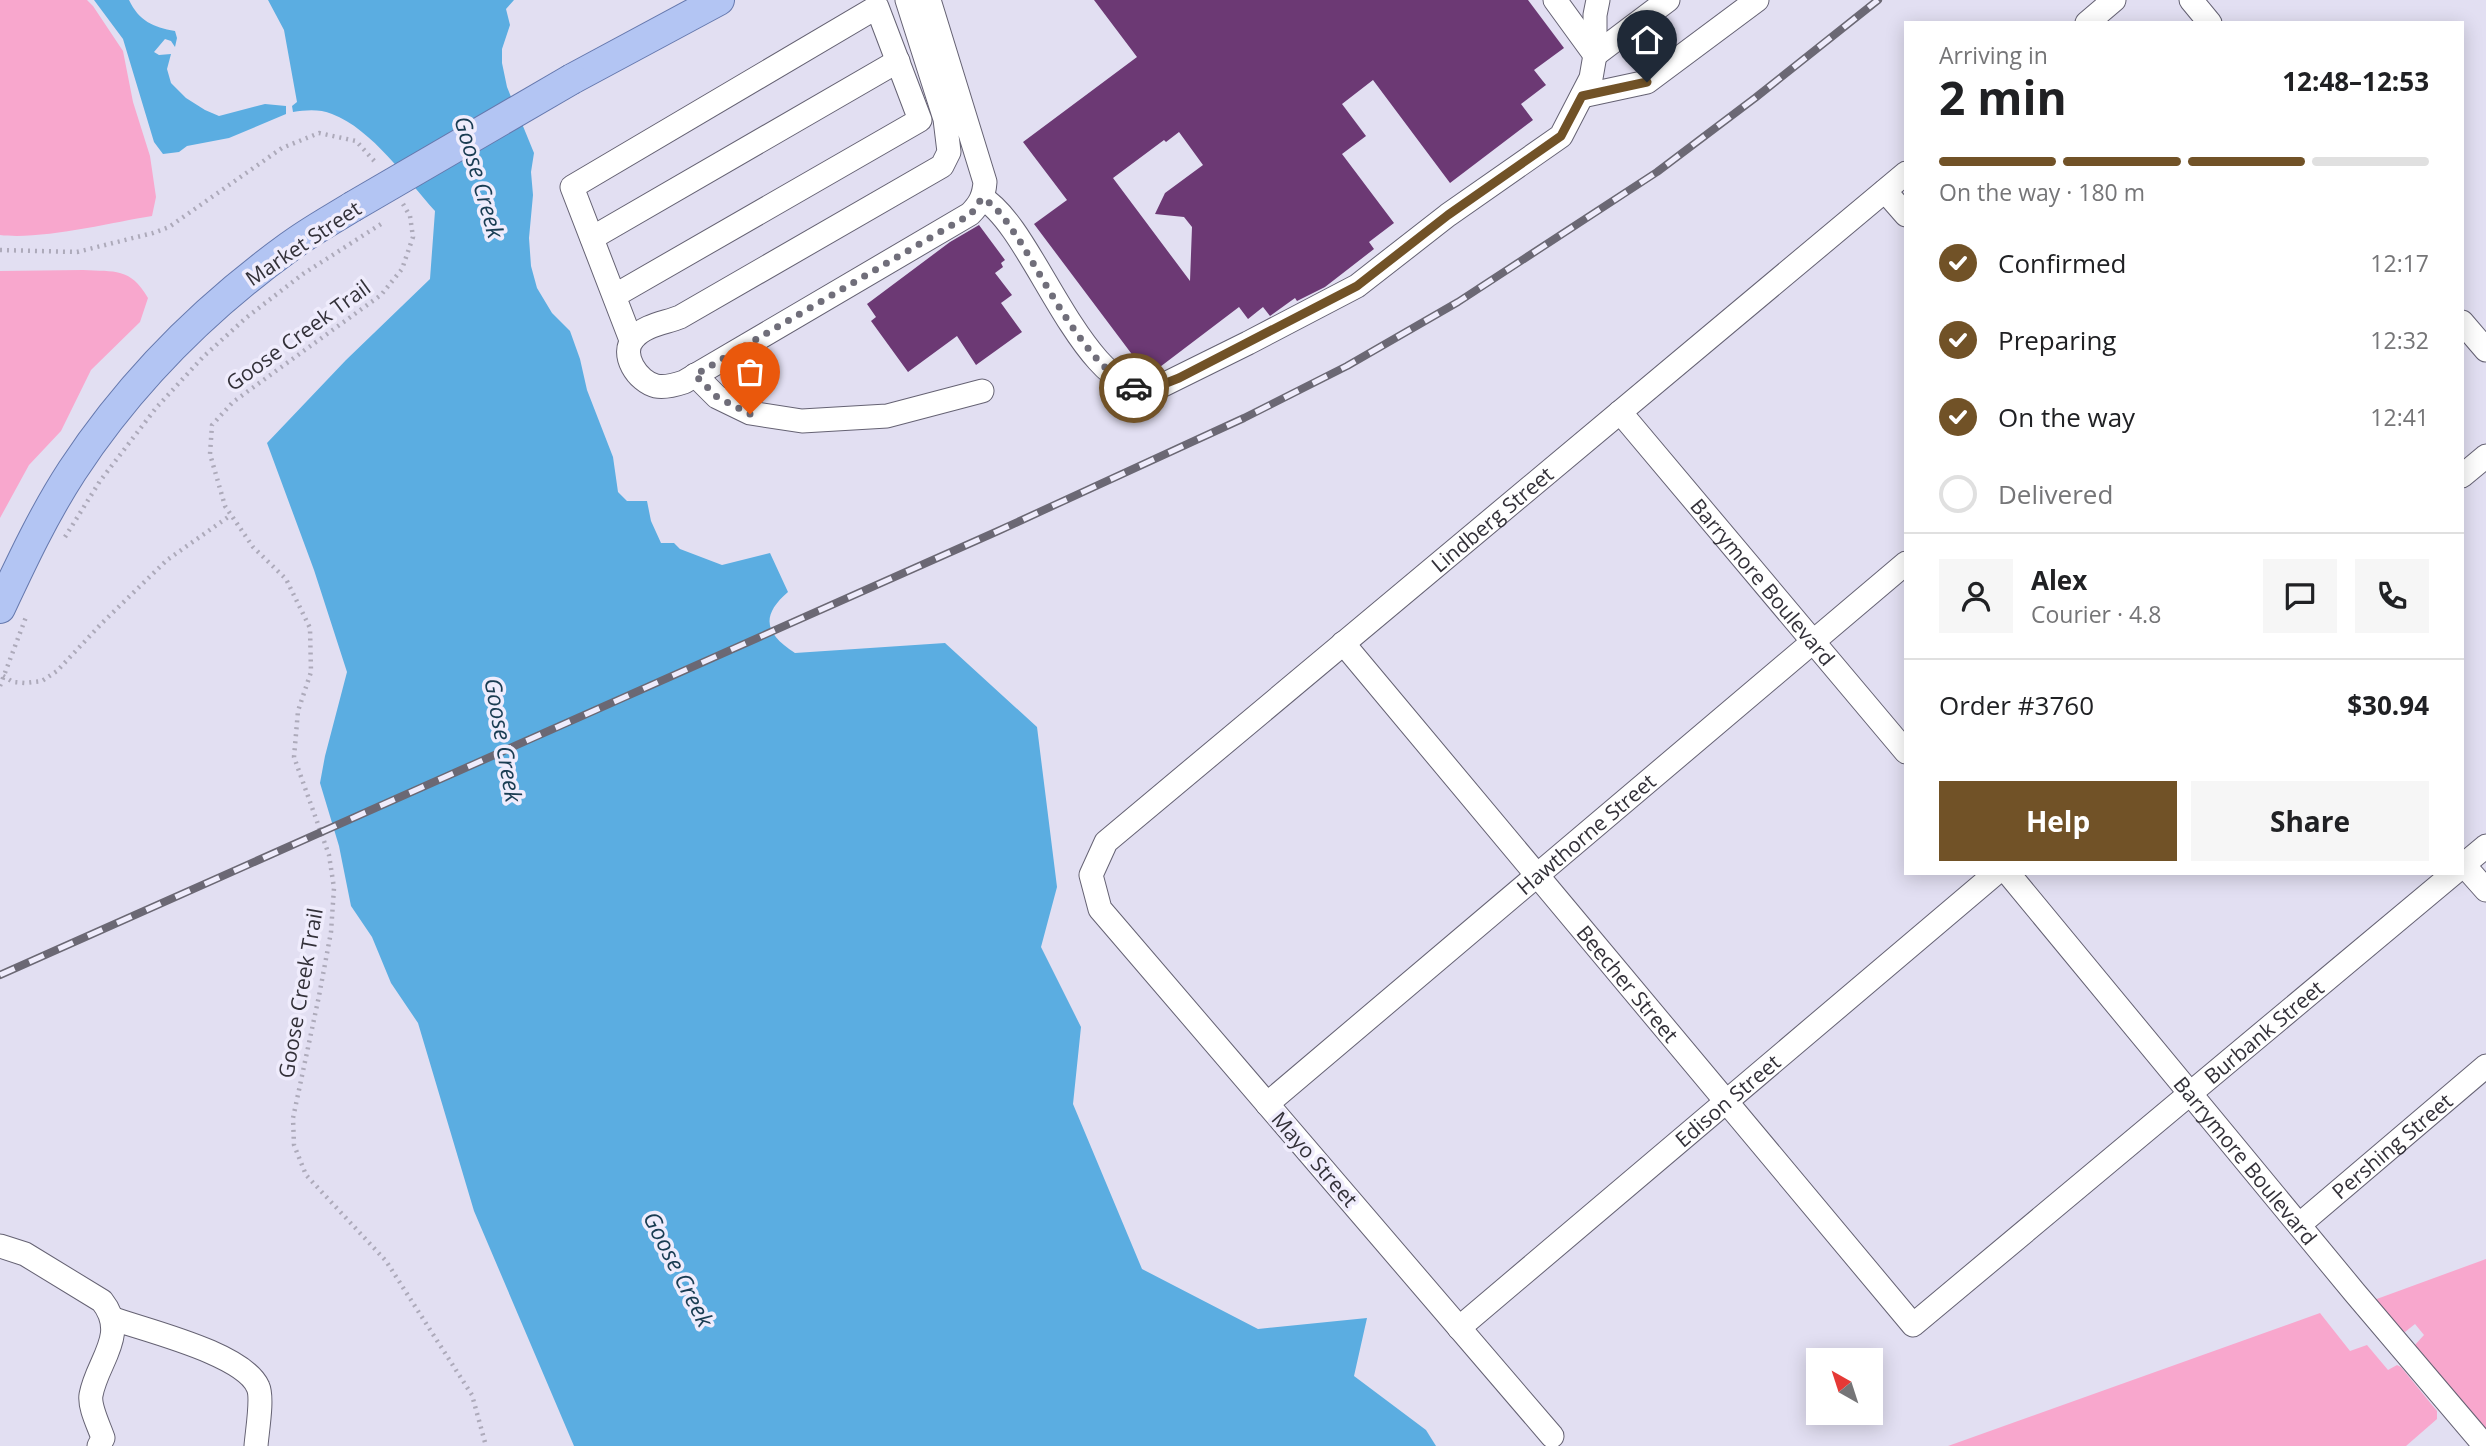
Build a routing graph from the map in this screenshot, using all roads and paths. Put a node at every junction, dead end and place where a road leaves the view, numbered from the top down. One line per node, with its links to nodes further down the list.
1 (719, 0): 38 (main road, Market Street, bridge)
2 (907, 0): 15 (street)
3 (929, 0): 21 (street)
4 (1555, 0): 12 (street)
5 (1598, 0): 12 (street)
6 (1668, 0): 12 (street)
7 (1757, 0): 14 (street)
8 (2114, 0): 10 (street)
9 (2191, 0): 11 (street)
10 (2089, 21)
11 (2208, 21)
12 (1595, 55): 14 (street)
13 (898, 61): 16 (street); 24 (street); 24 (street)
14 (1582, 96): 21 (street)
15 (945, 119): 16 (street); 28 (street)
16 (920, 120): 26 (street)
17 (382, 172): 25 (path)
18 (1904, 175): 19 (street, Lindberg Street)
19 (1885, 191): 22 (street); 32 (street, Lindberg Street)
20 (396, 194): 35 (path, Goose Creek Trail)
21 (982, 198): 30 (street)
22 (1904, 213)
23 (381, 224): 36 (path)
24 (592, 238): 26 (street)
25 (0, 250)
26 (614, 296): 28 (street)
27 (2464, 324): 29 (street)
28 (631, 340): 30 (street)
29 (2486, 350)
30 (695, 375): 31 (street)
31 (982, 391)
32 (1620, 412): 39 (street, Barrymore Boulevard); 40 (street, Lindberg Street)
33 (2486, 456): 34 (street)
34 (2464, 475)
35 (231, 515): 41 (path); 65 (path, Goose Creek Trail)
36 (62, 543)
37 (1904, 565): 39 (street, Hawthorne Street)
38 (13, 612): 41 (path)
39 (1813, 642): 43 (street, Barrymore Boulevard); 48 (street, Hawthorne Street)
40 (1343, 643): 47 (street, Lindberg Street); 48 (street, Beecher Street)
41 (4, 676): 42 (path)
42 (0, 686)
43 (1904, 750)
44 (2486, 846): 45 (street, Burbank Street)
45 (2464, 864)
46 (2464, 870): 52 (street)
47 (1091, 875): 56 (street, Mayo Street)
48 (1537, 875): 55 (street, Beecher Street); 56 (street, Hawthorne Street)
49 (1994, 875): 55 (street, Edison Street)
50 (2010, 875): 54 (street, Barrymore Boulevard)
51 (2451, 875): 54 (street, Burbank Street)
52 (2486, 890)
53 (2486, 1066): 57 (street, Pershing Street)
54 (2188, 1093): 57 (street, Barrymore Boulevard); 60 (street, Burbank Street)
55 (1726, 1102): 60 (street, Beecher Street); 61 (street, Edison Street)
56 (1267, 1104): 61 (street, Mayo Street)
57 (2300, 1225): 66 (street, Barrymore Boulevard)
58 (0, 1246): 59 (street)
59 (114, 1319): 63 (street); 64 (street)
60 (1913, 1325)
61 (1459, 1328): 62 (street, Mayo Street)
62 (1552, 1436)
63 (99, 1446)
64 (256, 1446)
65 (486, 1446)
66 (2485, 1446)

